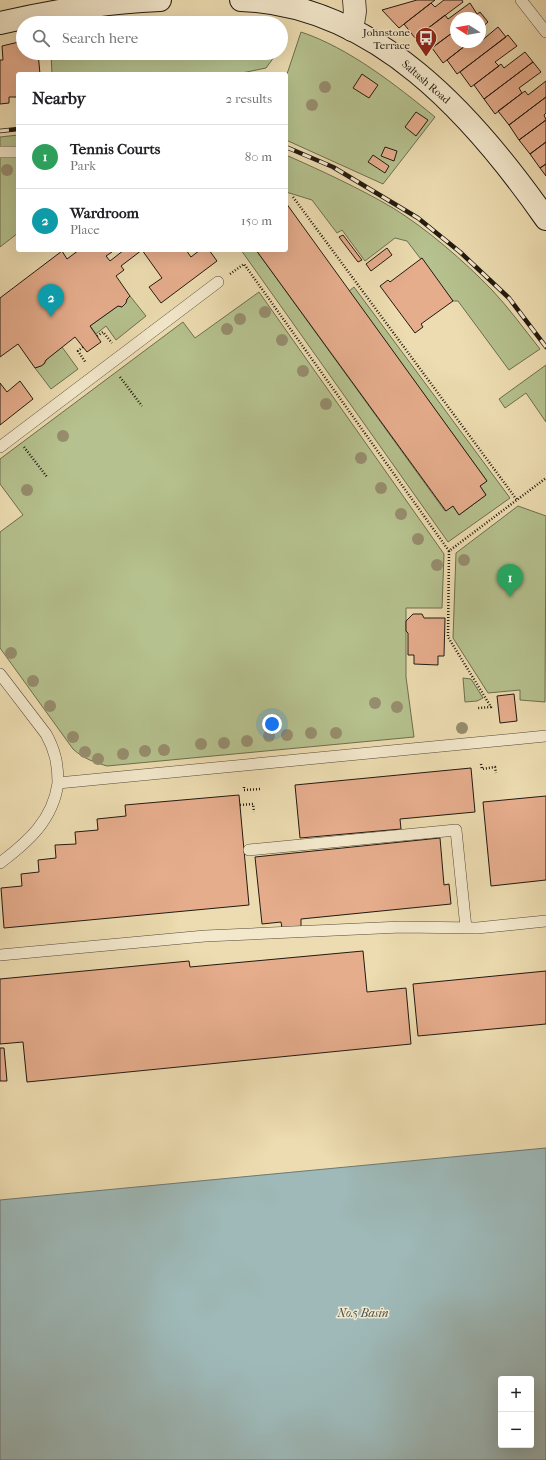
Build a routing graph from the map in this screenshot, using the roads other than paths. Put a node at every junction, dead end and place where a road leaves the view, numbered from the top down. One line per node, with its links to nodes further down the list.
1 (160, 0): 5 (main road)
2 (241, 0): 8 (main road, Saltash Road)
3 (354, 0): 8 (main road)
4 (521, 0): 9 (lane)
5 (34, 16)
6 (16, 20): 7 (main road)
7 (0, 24)
8 (352, 30): 12 (main road, Saltash Road)
9 (546, 32)
10 (0, 152): 11 (lane)
11 (16, 152)
12 (546, 219)
13 (218, 282): 14 (lane)
14 (0, 447)
15 (0, 674): 17 (lane)
16 (546, 736): 17 (lane)
17 (58, 783): 19 (lane)
18 (250, 850): 21 (lane)
19 (0, 863)
20 (546, 921): 21 (lane)
21 (466, 928): 22 (lane)
22 (0, 955)

